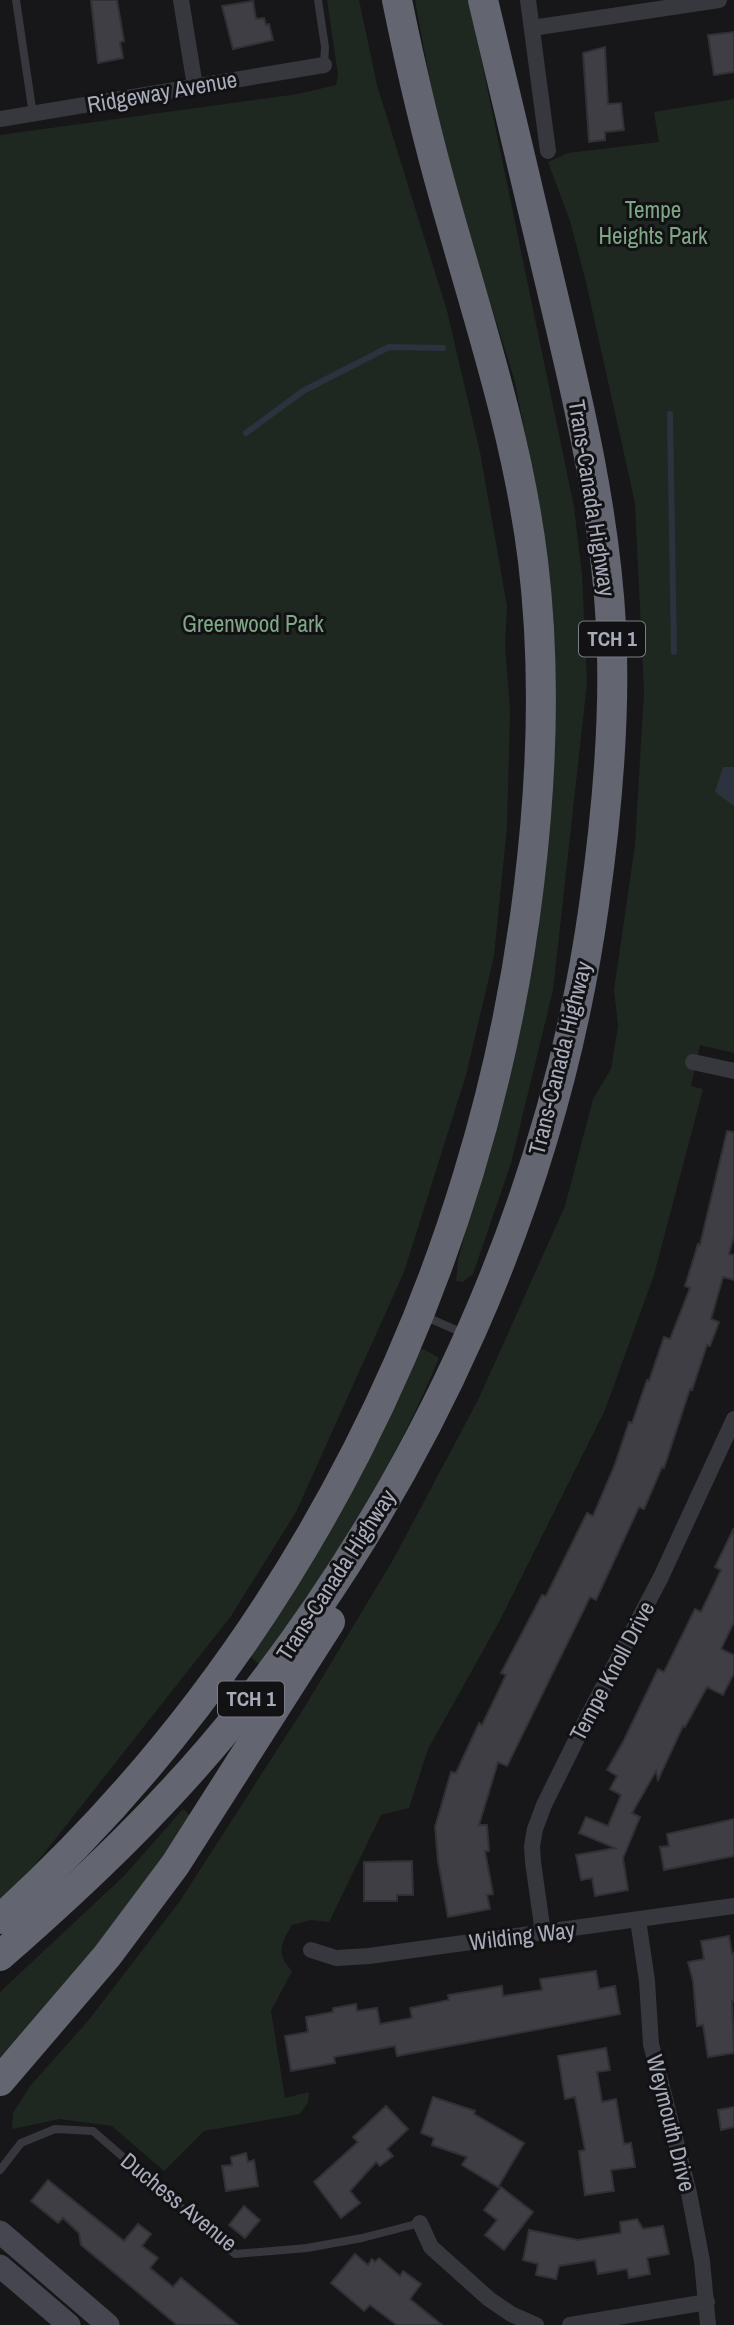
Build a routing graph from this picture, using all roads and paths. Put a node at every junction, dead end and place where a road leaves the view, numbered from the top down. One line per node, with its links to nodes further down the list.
1 (16, 0): 14 (lane)
2 (181, 0): 13 (street)
3 (318, 0): 12 (lane)
4 (390, 0): 11 (highway)
5 (397, 0): 11 (highway, Trans-Canada Highway / TCH 1)
6 (483, 0): 20 (highway, Trans-Canada Highway / TCH 1)
7 (528, 0): 10 (street)
8 (719, 0): 9 (street)
9 (671, 3): 10 (street)
10 (532, 28): 16 (street)
11 (410, 61): 19 (highway, Trans-Canada Highway / TCH 1)
12 (324, 65): 13 (street, Ridgeway Avenue)
13 (195, 86): 14 (street, Ridgeway Avenue)
14 (33, 115): 15 (street, Ridgeway Avenue)
15 (0, 119)
16 (548, 151)
17 (692, 1062): 18 (street)
18 (734, 1072)
19 (421, 1314): 20 (lane); 24 (highway, Trans-Canada Highway / TCH 1)
20 (469, 1335): 21 (highway, Trans-Canada Highway / TCH 1)
21 (442, 1395): 28 (highway, Trans-Canada Highway / TCH 1); 29 (highway)
22 (734, 1419): 26 (street, Tempe Knoll Drive)
23 (734, 1906): 25 (street, Wilding Way)
24 (0, 1919)
25 (638, 1920): 26 (street, Wilding Way); 34 (street, Weymouth Drive)
26 (543, 1934): 27 (street, Wilding Way)
27 (311, 1950)
28 (0, 1956)
29 (0, 2081)
30 (0, 2170): 31 (lane, Duchess Avenue)
31 (420, 2224): 37 (street)
32 (3, 2242): 36 (main road)
33 (0, 2266): 35 (main road)
34 (707, 2302): 38 (street); 39 (street, Weymouth Drive)
35 (69, 2325)
36 (108, 2325)
37 (536, 2325)
38 (570, 2325)
39 (708, 2325)

